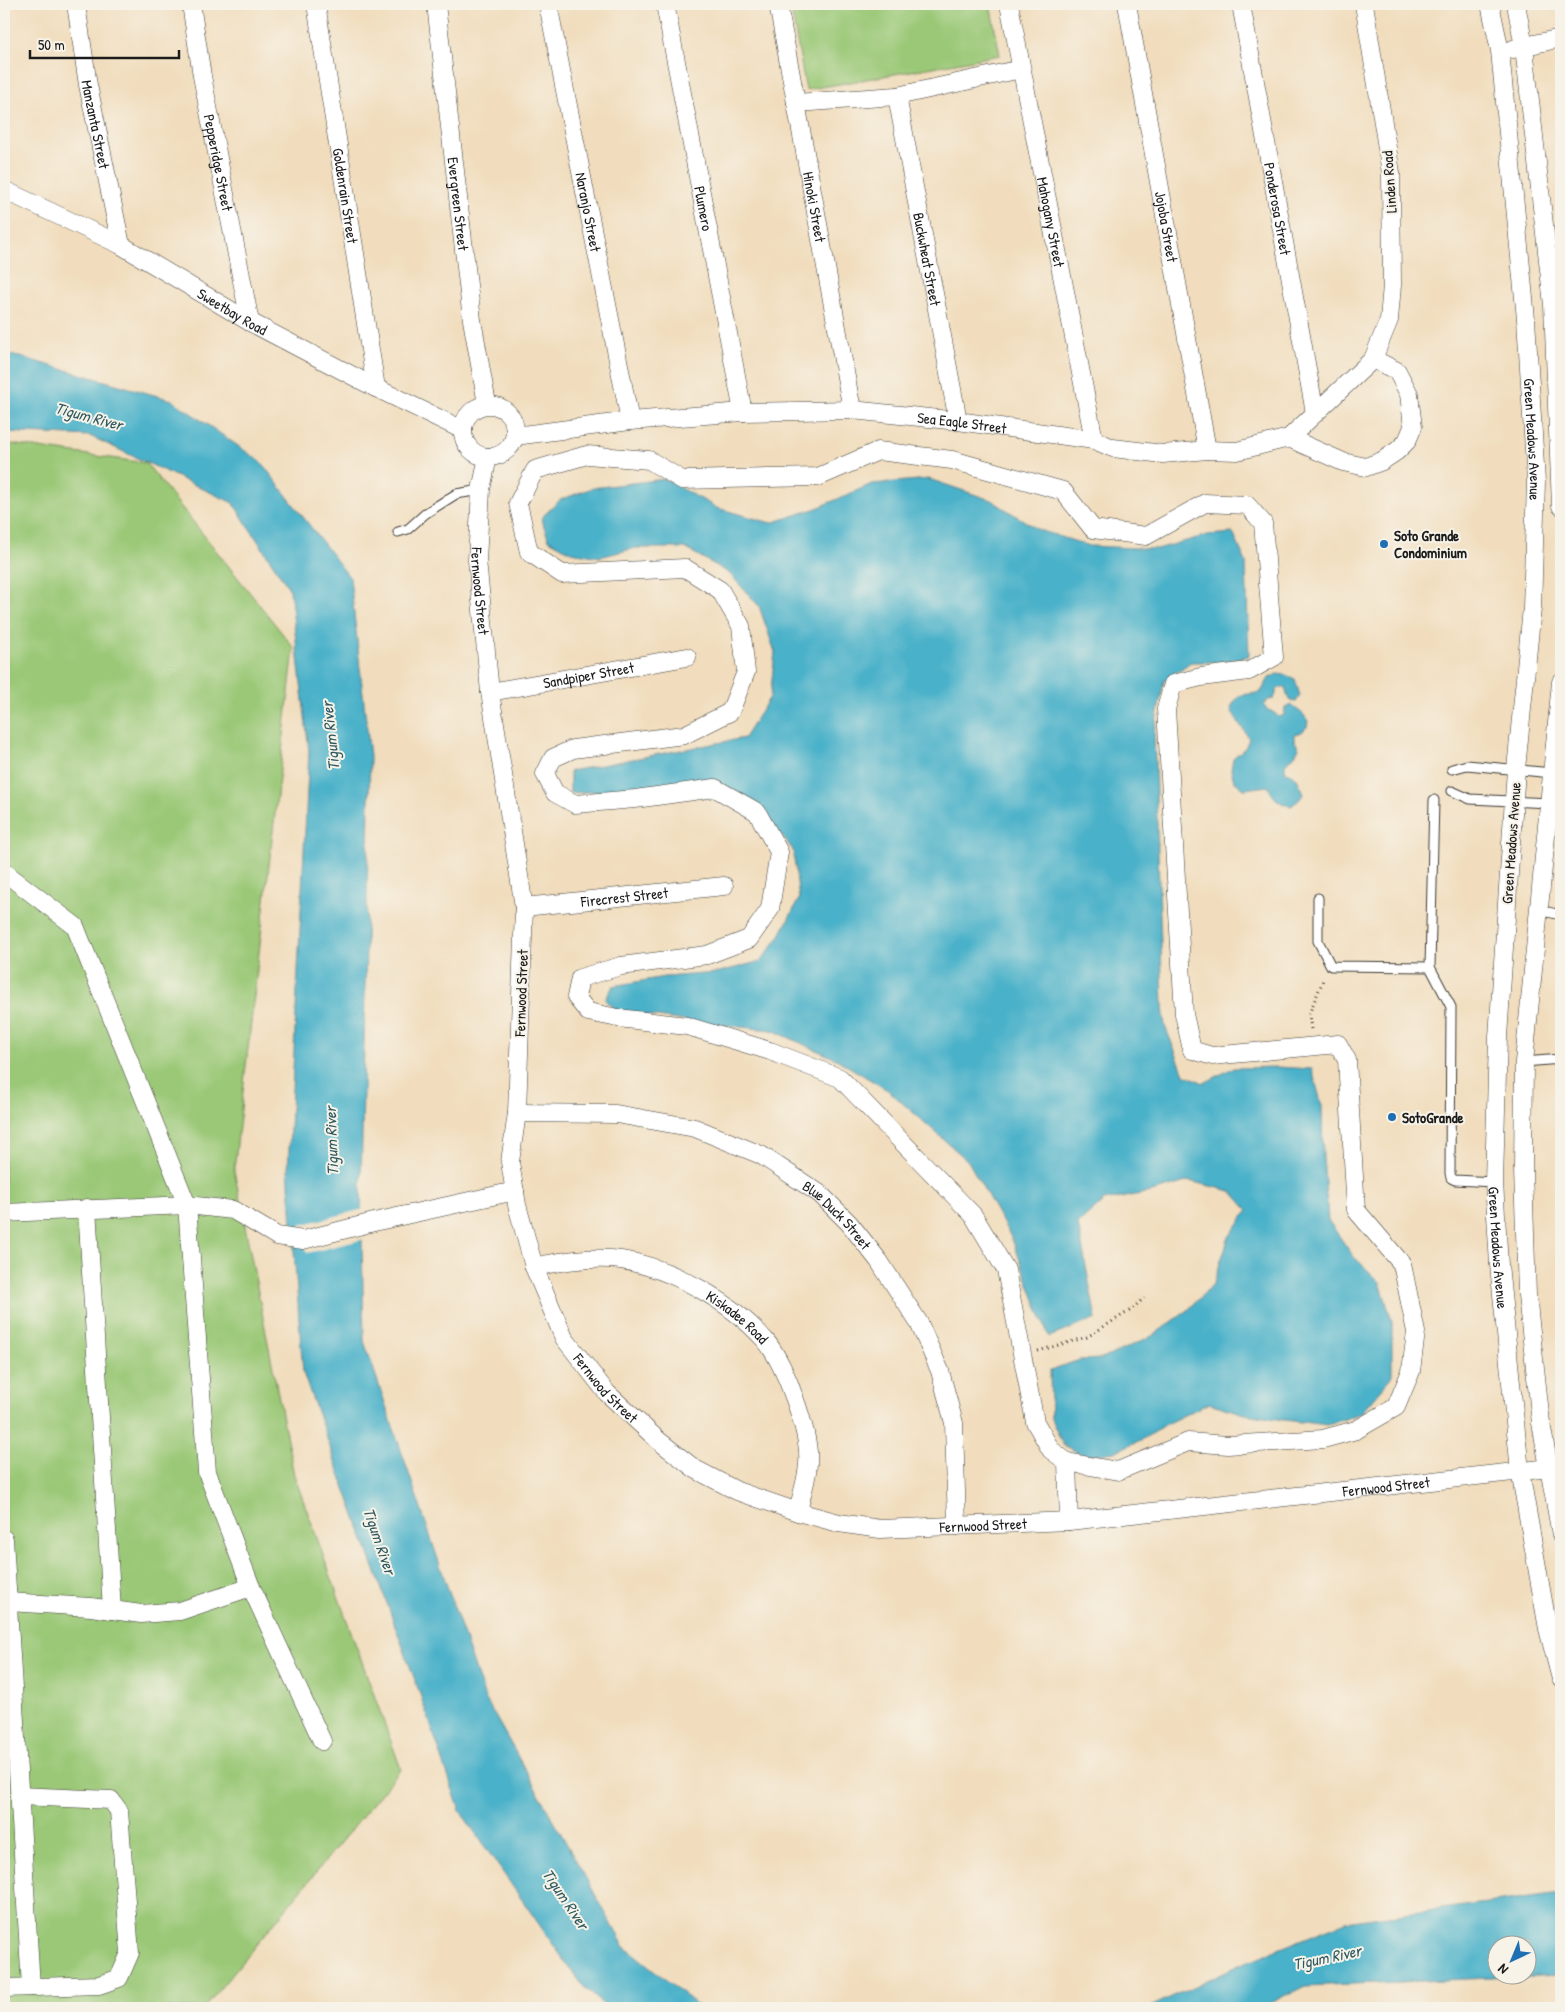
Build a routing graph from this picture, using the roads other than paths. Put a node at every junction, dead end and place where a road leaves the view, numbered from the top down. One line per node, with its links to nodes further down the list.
1 (76, 4): 21 (street, Manzanta Street)
2 (191, 4): 22 (street, Pepperidge Street)
3 (316, 4): 24 (street, Goldenrain Street)
4 (436, 4): 25 (street, Evergreen Street)
5 (548, 4): 29 (street, Naranjo Street)
6 (664, 4): 27 (street, Plumero)
7 (778, 4): 19 (street, Hinoki Street)
8 (1009, 4): 17 (street, Mahogany Street)
9 (1127, 4): 35 (street, Jojoba Street)
10 (1241, 4): 28 (street, Ponderosa Street)
11 (1364, 4): 23 (street, Linden Road)
12 (1490, 4): 16 (street, Green Meadows Avenue)
13 (1516, 4): 15 (street, Green Meadows Avenue)
14 (1561, 38): 15 (street)
15 (1524, 47): 16 (street); 38 (street, Green Meadows Avenue)
16 (1500, 51): 43 (street, Green Meadows Avenue)
17 (1021, 69): 18 (street); 34 (street, Mahogany Street)
18 (897, 96): 19 (street); 30 (street, Buckwheat Street)
19 (796, 103): 26 (street, Hinoki Street)
20 (4, 190): 21 (street, Sweetbay Road)
21 (121, 245): 22 (street, Sweetbay Road)
22 (250, 322): 24 (street, Sweetbay Road)
23 (1373, 359): 28 (street, Sea Eagle Street); 33 (street)
24 (376, 388): 31 (street, Sweetbay Road)
25 (487, 404): 31 (street); 32 (street)
26 (852, 410): 27 (street, Sea Eagle Street); 30 (street, Sea Eagle Street)
27 (744, 412): 29 (street, Sea Eagle Street)
28 (1315, 413): 33 (street, Sea Eagle Street)
29 (630, 420): 32 (street, Sea Eagle Street)
30 (958, 422): 34 (street, Sea Eagle Street)
31 (462, 430): 36 (street)
32 (515, 436): 36 (street)
33 (1289, 438): 35 (street, Sea Eagle Street)
34 (1094, 440): 35 (street, Sea Eagle Street)
35 (1207, 450)
36 (488, 457): 37 (street, Fernwood Street)
37 (481, 490): 39 (lane); 42 (street, Fernwood Street)
38 (1561, 506)
39 (398, 532)
40 (687, 657): 42 (street, Sandpiper Street)
41 (1561, 682): 45 (street, Green Meadows Avenue)
42 (490, 692): 53 (street, Fernwood Street)
43 (1516, 769): 44 (lane); 45 (lane); 48 (street, Green Meadows Avenue)
44 (1452, 770)
45 (1552, 773): 49 (street, Green Meadows Avenue)
46 (1452, 791): 48 (lane)
47 (1434, 800): 56 (lane)
48 (1515, 803): 49 (lane); 60 (street, Green Meadows Avenue)
49 (1550, 803): 54 (street, Green Meadows Avenue)
50 (4, 872): 62 (street)
51 (724, 886): 53 (street, Firecrest Street)
52 (1318, 898): 56 (lane)
53 (524, 907): 59 (street, Fernwood Street)
54 (1539, 910): 55 (lane); 58 (street, Green Meadows Avenue)
55 (1561, 915)
56 (1430, 967): 60 (lane)
57 (1561, 1060): 58 (lane)
58 (1524, 1062): 67 (street, Green Meadows Avenue)
59 (517, 1113): 61 (street, Fernwood Street); 71 (street, Blue Duck Street)
60 (1494, 1182): 68 (street, Green Meadows Avenue)
61 (515, 1191): 62 (street); 65 (street, Fernwood Street)
62 (186, 1205): 63 (street); 74 (street)
63 (87, 1208): 64 (street); 76 (street)
64 (4, 1213)
65 (534, 1266): 69 (street, Fernwood Street); 69 (street, Kiskadee Road)
66 (1067, 1462): 66 (street); 70 (street)
67 (1550, 1468): 68 (street, Fernwood Street); 72 (street, Green Meadows Avenue)
68 (1520, 1471): 70 (street, Fernwood Street); 77 (street, Green Meadows Avenue)
69 (798, 1512): 71 (street, Fernwood Street)
70 (1069, 1521): 71 (street, Fernwood Street)
71 (956, 1526)
72 (1561, 1534)
73 (4, 1539): 75 (street)
74 (251, 1587): 76 (street); 78 (street)
75 (8, 1602): 76 (street); 79 (street)
76 (112, 1610)
77 (1561, 1679)
78 (322, 1740)
79 (19, 1796): 80 (street); 80 (street)
80 (31, 1987): 81 (street)
81 (4, 1988)

